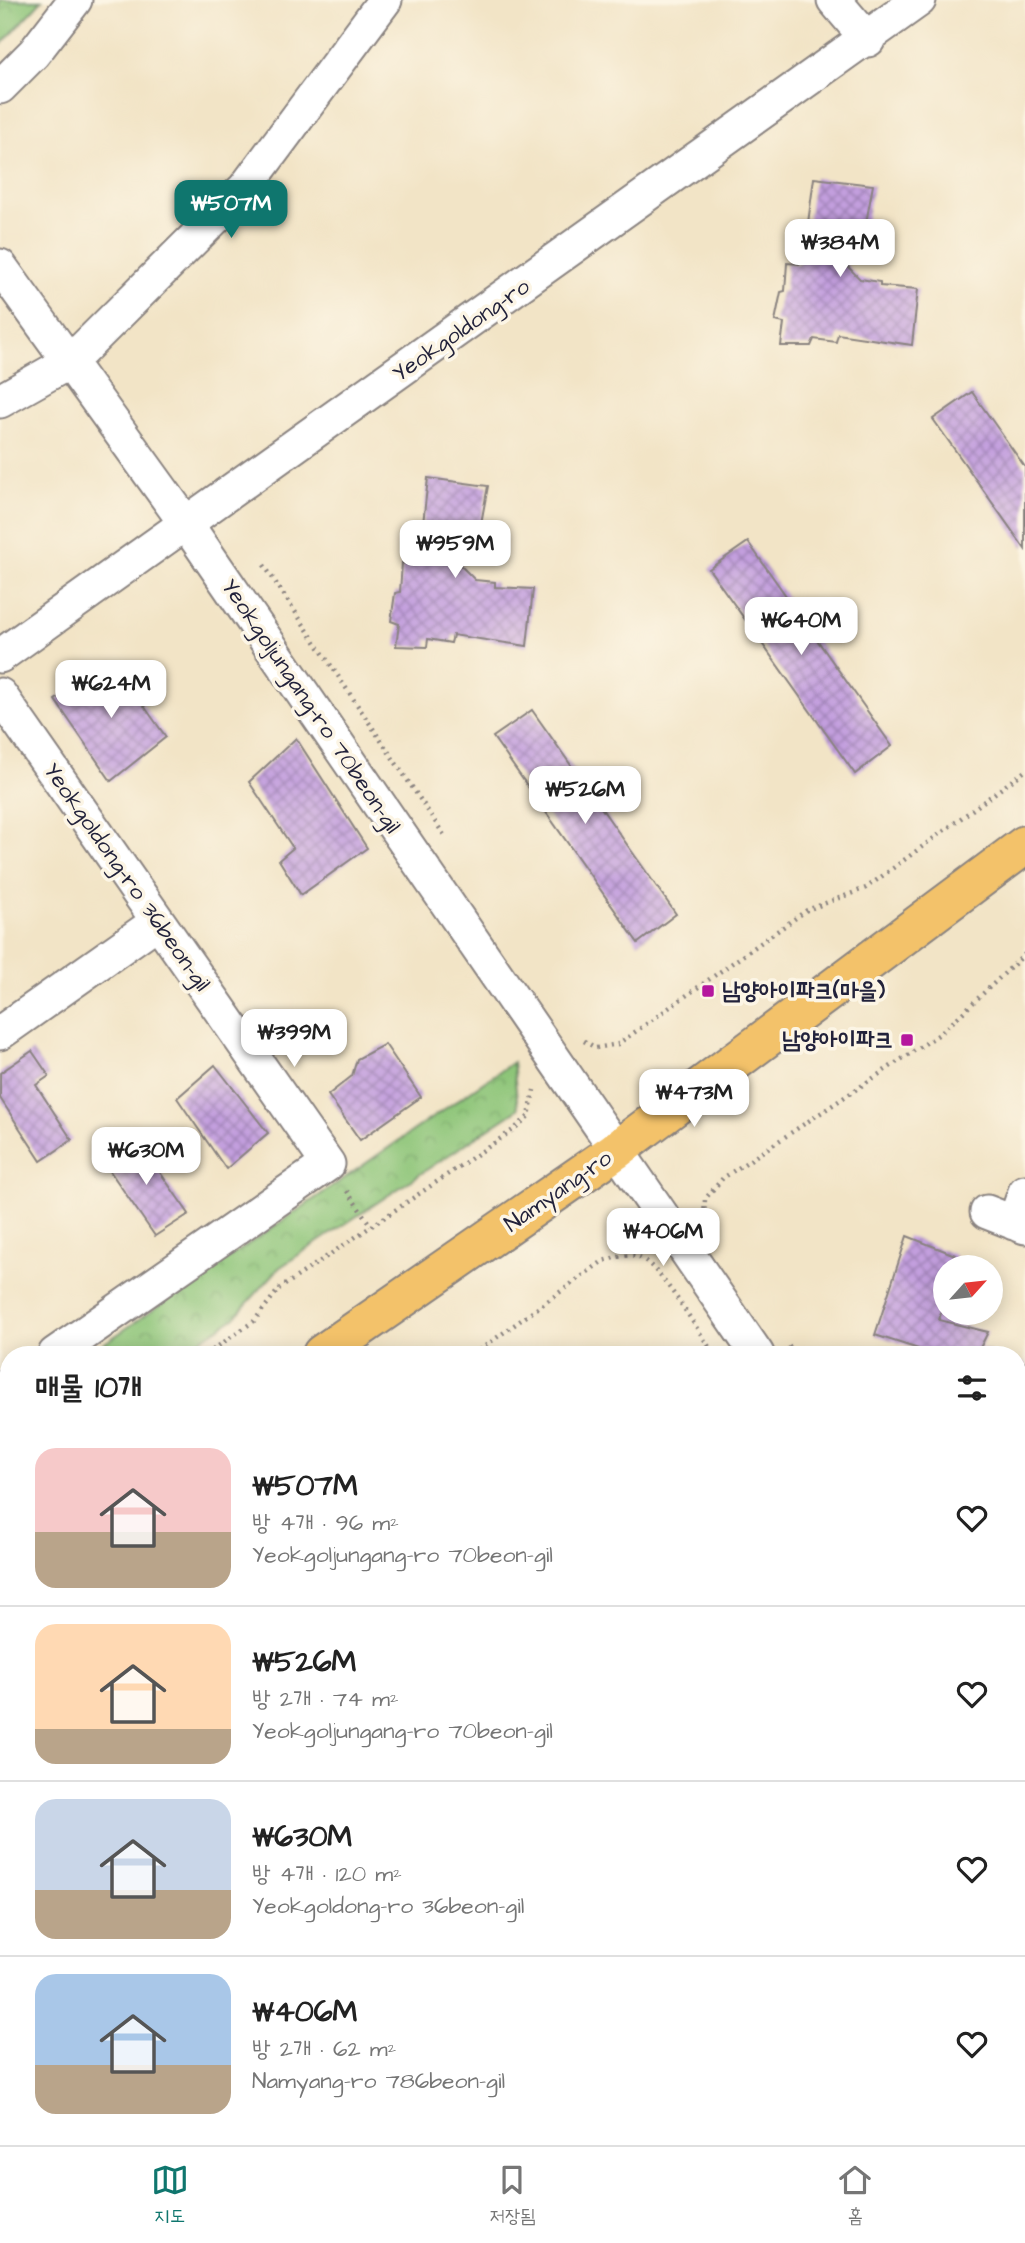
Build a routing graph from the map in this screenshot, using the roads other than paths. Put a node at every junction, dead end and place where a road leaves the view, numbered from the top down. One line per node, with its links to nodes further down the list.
1 (75, 0): 6 (street)
2 (385, 0): 8 (street)
3 (834, 0): 5 (street)
4 (919, 0): 5 (street, Yeokgoldong-ro)
5 (868, 40): 10 (street, Yeokgoldong-ro)
6 (0, 87)
7 (0, 266): 8 (street, Yeokgoljungang-ro 70beon-gil)
8 (71, 361): 9 (street); 10 (street, Yeokgoljungang-ro 70beon-gil)
9 (0, 401)
10 (187, 525): 11 (street, Yeokgoldong-ro); 16 (street, Yeokgoljungang-ro 70beon-gil)
11 (0, 656)
12 (0, 695): 14 (street, Yeokgoldong-ro 36beon-gil)
13 (1025, 845): 16 (main road, Namyang-ro)
14 (157, 922): 15 (street); 19 (street, Yeokgoldong-ro 36beon-gil)
15 (0, 1033)
16 (615, 1151): 20 (main road, Namyang-ro); 21 (street, Yeokgoljungang-ro 70beon-gil)
17 (1025, 1192): 18 (street)
18 (1009, 1221)
19 (66, 1346)
20 (333, 1346)
21 (751, 1346)

